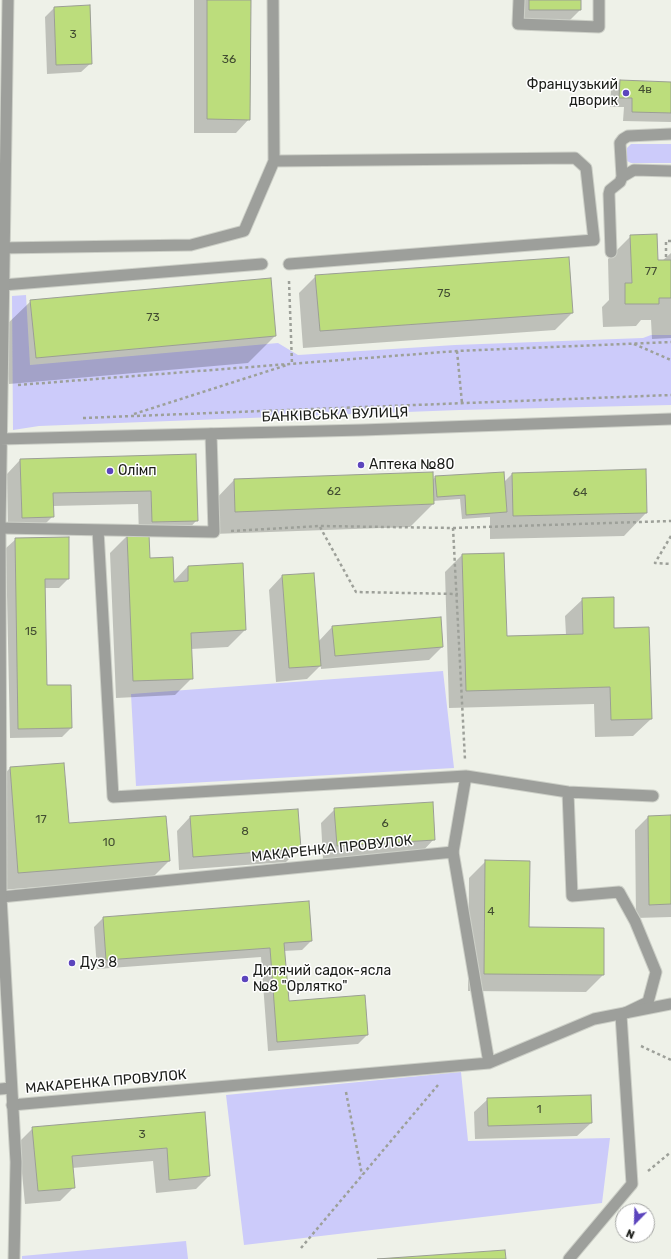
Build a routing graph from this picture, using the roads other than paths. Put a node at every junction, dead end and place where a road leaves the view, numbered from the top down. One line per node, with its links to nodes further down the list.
1 (8, 0): 6 (street)
2 (273, 0): 7 (street)
3 (518, 0): 4 (street)
4 (599, 0)
5 (671, 134): 9 (street)
6 (3, 156): 10 (street)
7 (274, 161): 10 (street); 13 (street)
8 (671, 171): 9 (street)
9 (622, 177): 11 (street)
10 (2, 248): 14 (street)
11 (612, 252)
12 (262, 264): 14 (street)
13 (289, 264)
14 (3, 285): 17 (street)
15 (671, 419): 16 (street, БАНКІВСЬКА ВУЛИЦЯ)
16 (211, 434): 17 (street, БАНКІВСЬКА ВУЛИЦЯ); 19 (street)
17 (0, 439): 18 (street)
18 (0, 528): 19 (street); 24 (street)
19 (98, 530): 20 (street)
20 (466, 776): 21 (street); 23 (street)
21 (568, 792): 22 (street); 26 (street)
22 (653, 796)
23 (453, 852): 24 (street, МАКАРЕНКА ПРОВУЛОК); 27 (street)
24 (1, 897): 28 (street)
25 (671, 1004): 26 (street, МАКАРЕНКА ПРОВУЛОК)
26 (621, 1015): 27 (street, МАКАРЕНКА ПРОВУЛОК); 32 (street)
27 (489, 1062): 30 (street, МАКАРЕНКА ПРОВУЛОК)
28 (11, 1088): 29 (street); 30 (street)
29 (0, 1089)
30 (12, 1105): 31 (street)
31 (14, 1259)
32 (569, 1259)

